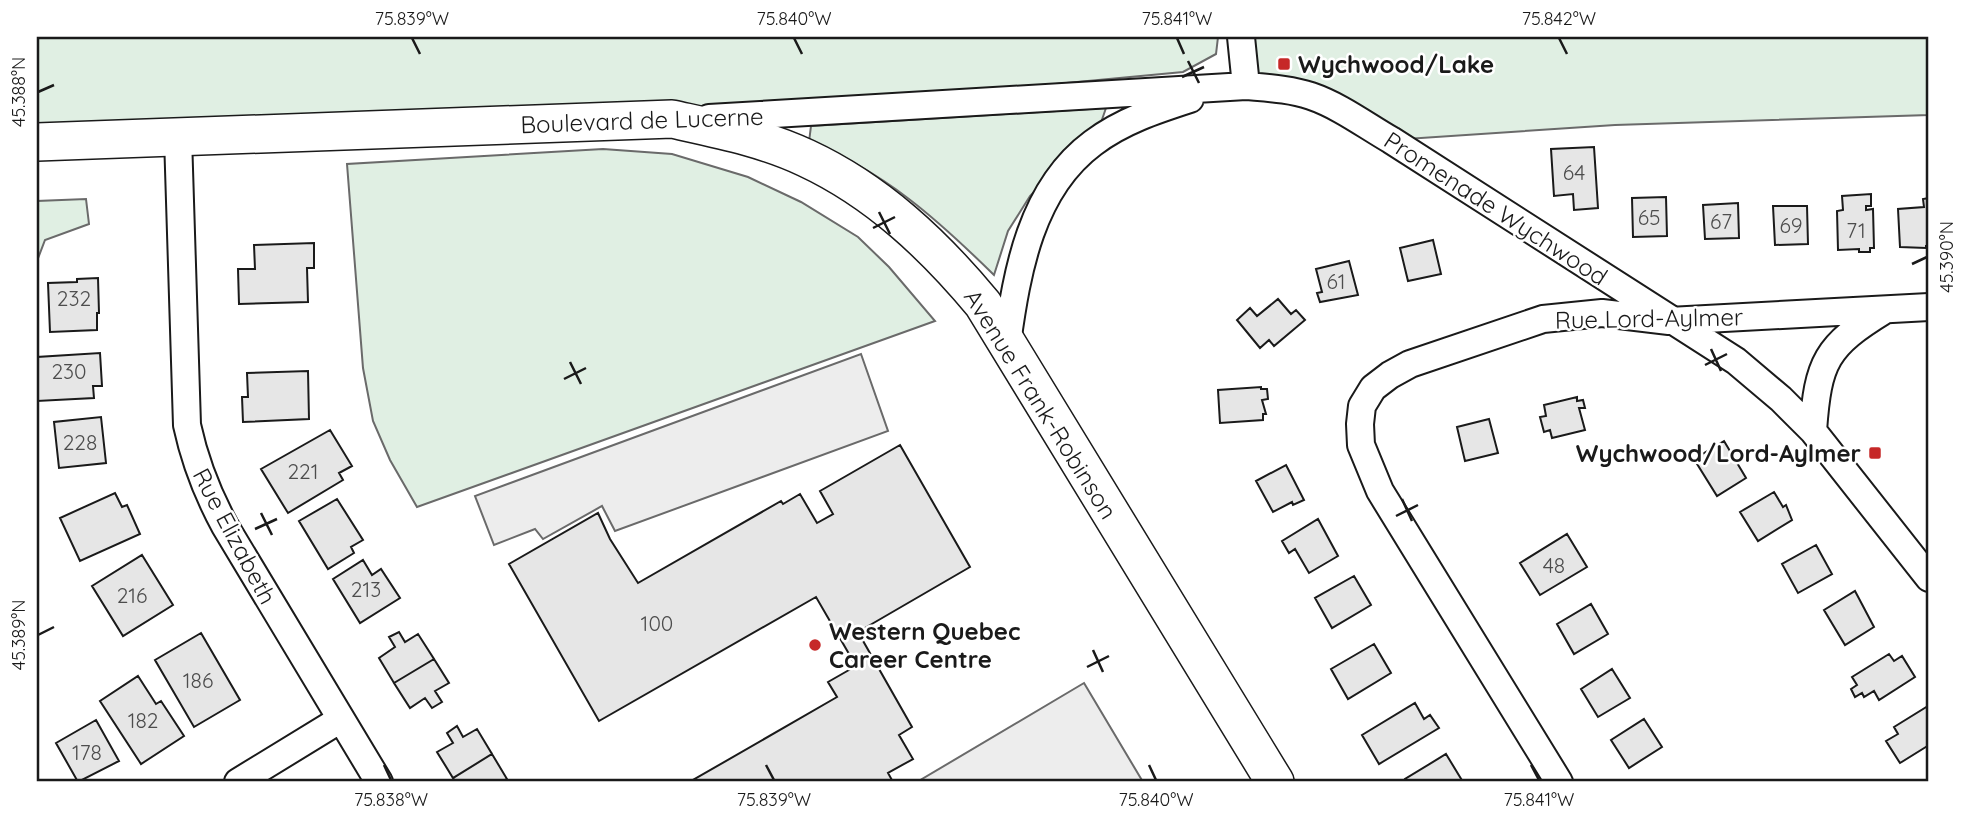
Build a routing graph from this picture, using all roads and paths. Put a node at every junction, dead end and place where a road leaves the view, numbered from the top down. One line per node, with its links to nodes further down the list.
1 (1241, 37): 2 (street)
2 (1246, 86): 3 (street, Boulevard de Lucerne); 8 (street, Promenade Wychwood); 9 (street)
3 (672, 119): 4 (main road, Boulevard de Lucerne); 9 (main road, Avenue Frank-Robinson)
4 (178, 136): 5 (main road, Boulevard de Lucerne); 12 (street, Rue Elizabeth)
5 (37, 142)
6 (1929, 307): 7 (street, Rue Lord-Aylmer)
7 (1886, 309): 8 (street, Rue Lord-Aylmer); 10 (street)
8 (1669, 321): 10 (street, Promenade Wychwood); 16 (street, Rue Lord-Aylmer)
9 (1007, 343): 15 (main road, Avenue Frank-Robinson)
10 (1813, 431): 11 (street, Promenade Wychwood)
11 (1929, 578)
12 (341, 719): 13 (street); 14 (street, Rue Elizabeth)
13 (238, 782)
14 (379, 782)
15 (1275, 782)
16 (1559, 782)

